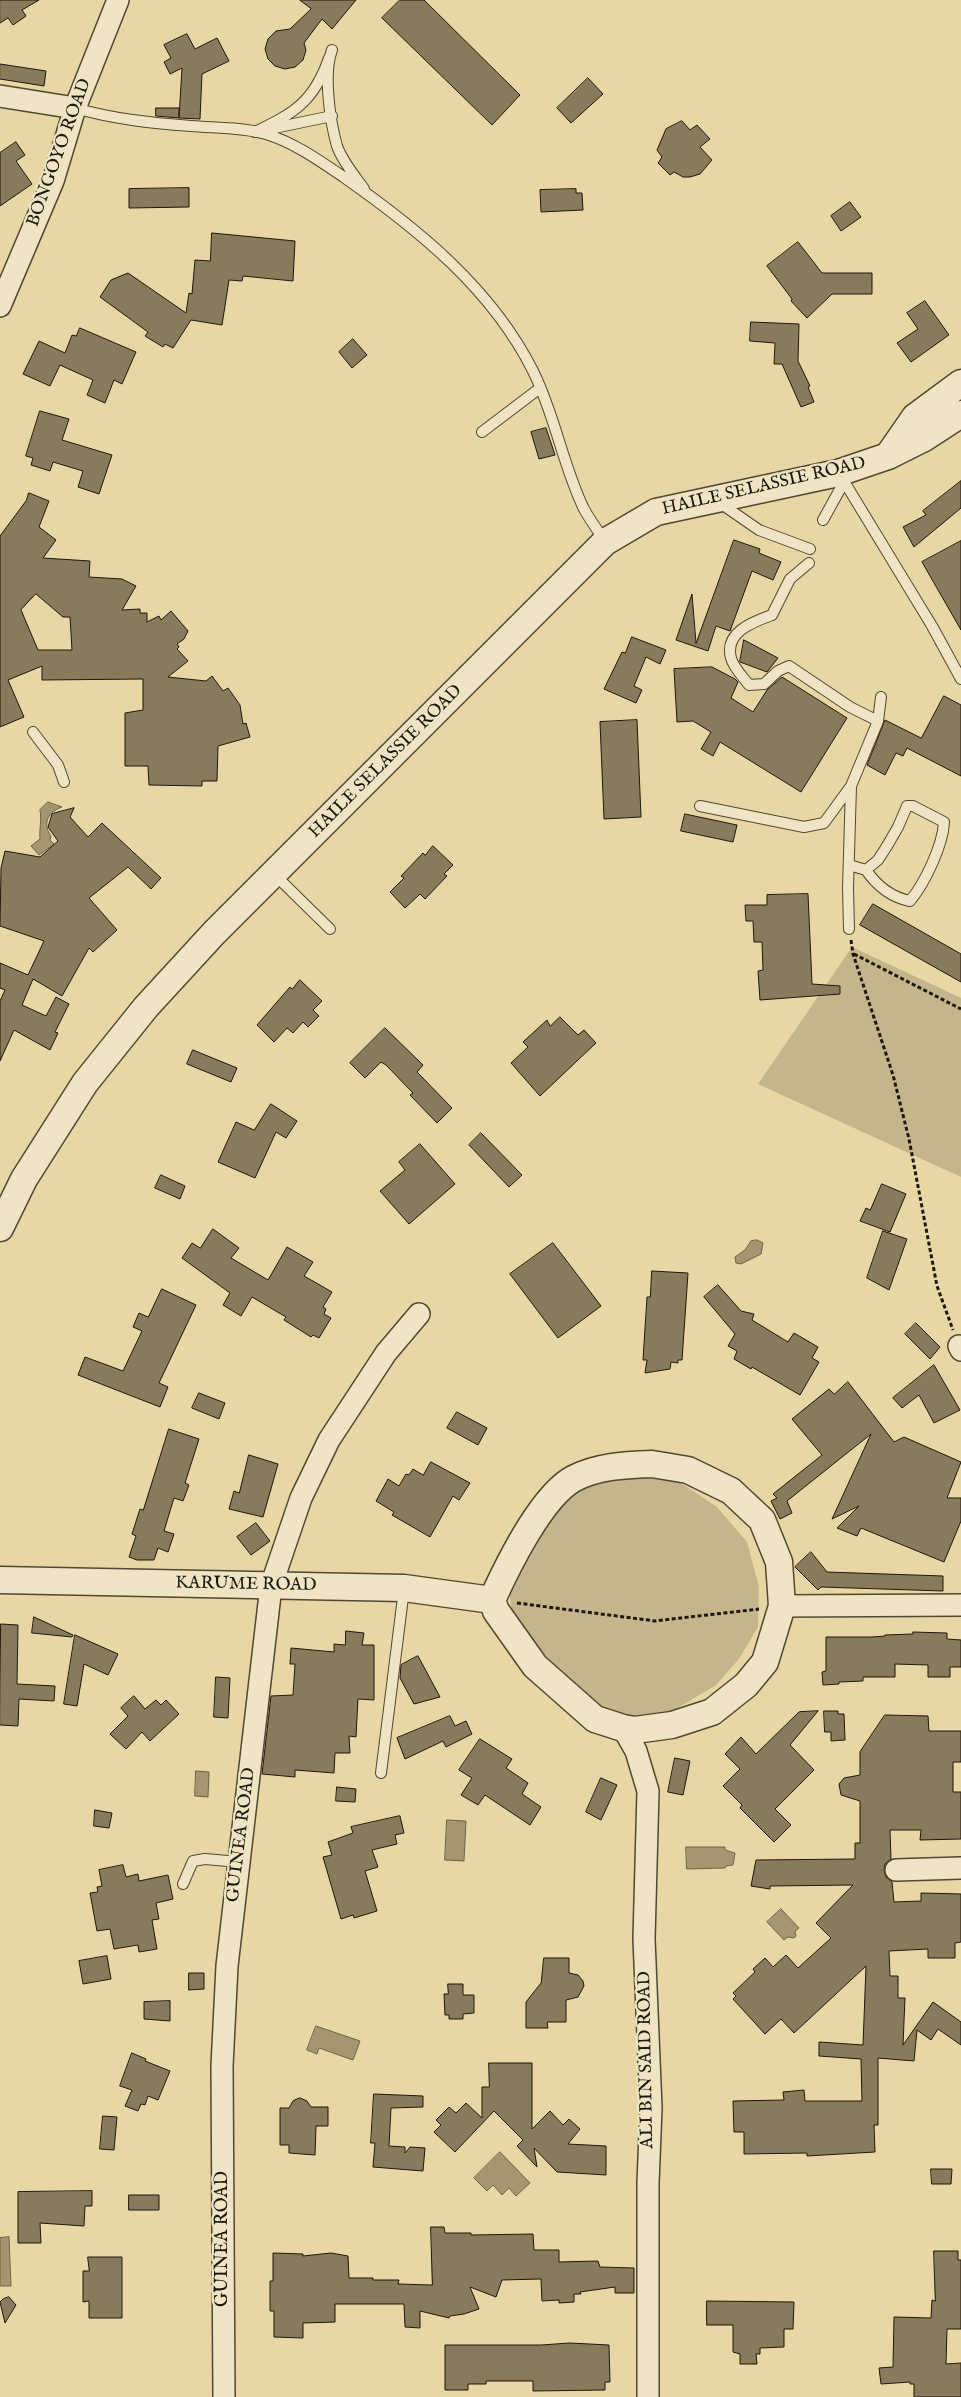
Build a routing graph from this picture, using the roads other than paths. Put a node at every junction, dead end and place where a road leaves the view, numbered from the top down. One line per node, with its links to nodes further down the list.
1 (118, 0): 3 (street, BONGOYO ROAD)
2 (0, 96): 3 (street)
3 (75, 108): 5 (lane); 7 (street, BONGOYO ROAD)
4 (332, 116): 5 (lane); 5 (lane); 6 (lane)
5 (255, 132): 6 (lane)
6 (369, 195): 9 (lane)
7 (0, 306)
8 (961, 382): 12 (street, HAILE SELASSIE ROAD)
9 (540, 388): 11 (lane); 16 (lane)
10 (961, 414): 12 (street, HAILE SELASSIE ROAD)
11 (482, 432)
12 (888, 456): 13 (street, HAILE SELASSIE ROAD)
13 (841, 477): 14 (street, HAILE SELASSIE ROAD); 15 (lane); 19 (lane)
14 (715, 499): 16 (street, HAILE SELASSIE ROAD); 17 (lane)
15 (823, 520)
16 (605, 542): 28 (street, HAILE SELASSIE ROAD)
17 (810, 549)
18 (809, 562): 21 (lane)
19 (961, 679)
20 (881, 697): 21 (lane)
21 (878, 721): 24 (lane)
22 (33, 732): 23 (lane)
23 (64, 782)
24 (851, 786): 25 (lane); 26 (lane)
25 (700, 806)
26 (850, 865): 27 (lane); 30 (lane)
27 (866, 870): 27 (lane)
28 (274, 874): 29 (lane); 31 (street, HAILE SELASSIE ROAD)
29 (330, 930)
30 (850, 930)
31 (0, 1228)
32 (419, 1314): 34 (street, GUINEA ROAD)
33 (0, 1580): 34 (street, KARUME ROAD)
34 (271, 1586): 35 (street, KARUME ROAD); 41 (street, GUINEA ROAD)
35 (404, 1588): 36 (street, KARUME ROAD); 40 (lane)
36 (492, 1600): 38 (street); 39 (street)
37 (961, 1605): 38 (street)
38 (782, 1606): 39 (street)
39 (623, 1728): 46 (street, ALI BIN SAID ROAD)
40 (381, 1773)
41 (239, 1862): 44 (lane); 45 (street, GUINEA ROAD)
42 (961, 1868): 43 (street)
43 (896, 1870)
44 (183, 1884)
45 (224, 2397)
46 (648, 2397)

